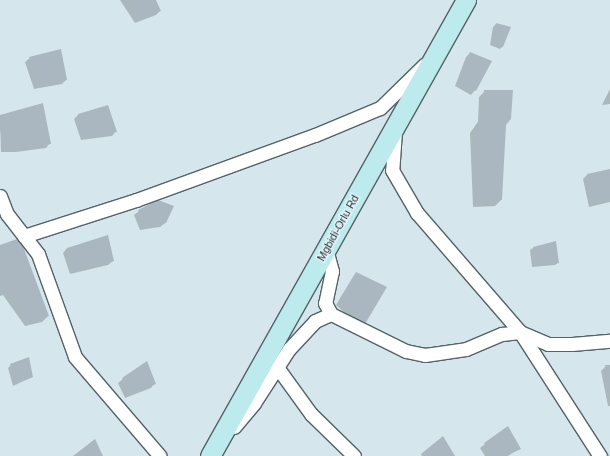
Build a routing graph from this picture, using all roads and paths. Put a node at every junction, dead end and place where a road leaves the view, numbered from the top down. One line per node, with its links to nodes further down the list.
1 (466, 0): 2 (main road, Mgbidi-Orlu Rd)
2 (437, 53): 3 (main road, Mgbidi-Orlu Rd); 5 (street)
3 (395, 127): 6 (main road, Mgbidi-Orlu Rd); 8 (street)
4 (0, 196): 5 (street)
5 (24, 236): 12 (street)
6 (326, 249): 7 (street); 11 (main road, Mgbidi-Orlu Rd)
7 (331, 314): 8 (street); 10 (street)
8 (520, 332): 9 (street); 14 (street)
9 (610, 341)
10 (277, 367): 11 (street); 13 (street)
11 (210, 455)
12 (160, 456)
13 (354, 456)
14 (600, 456)

